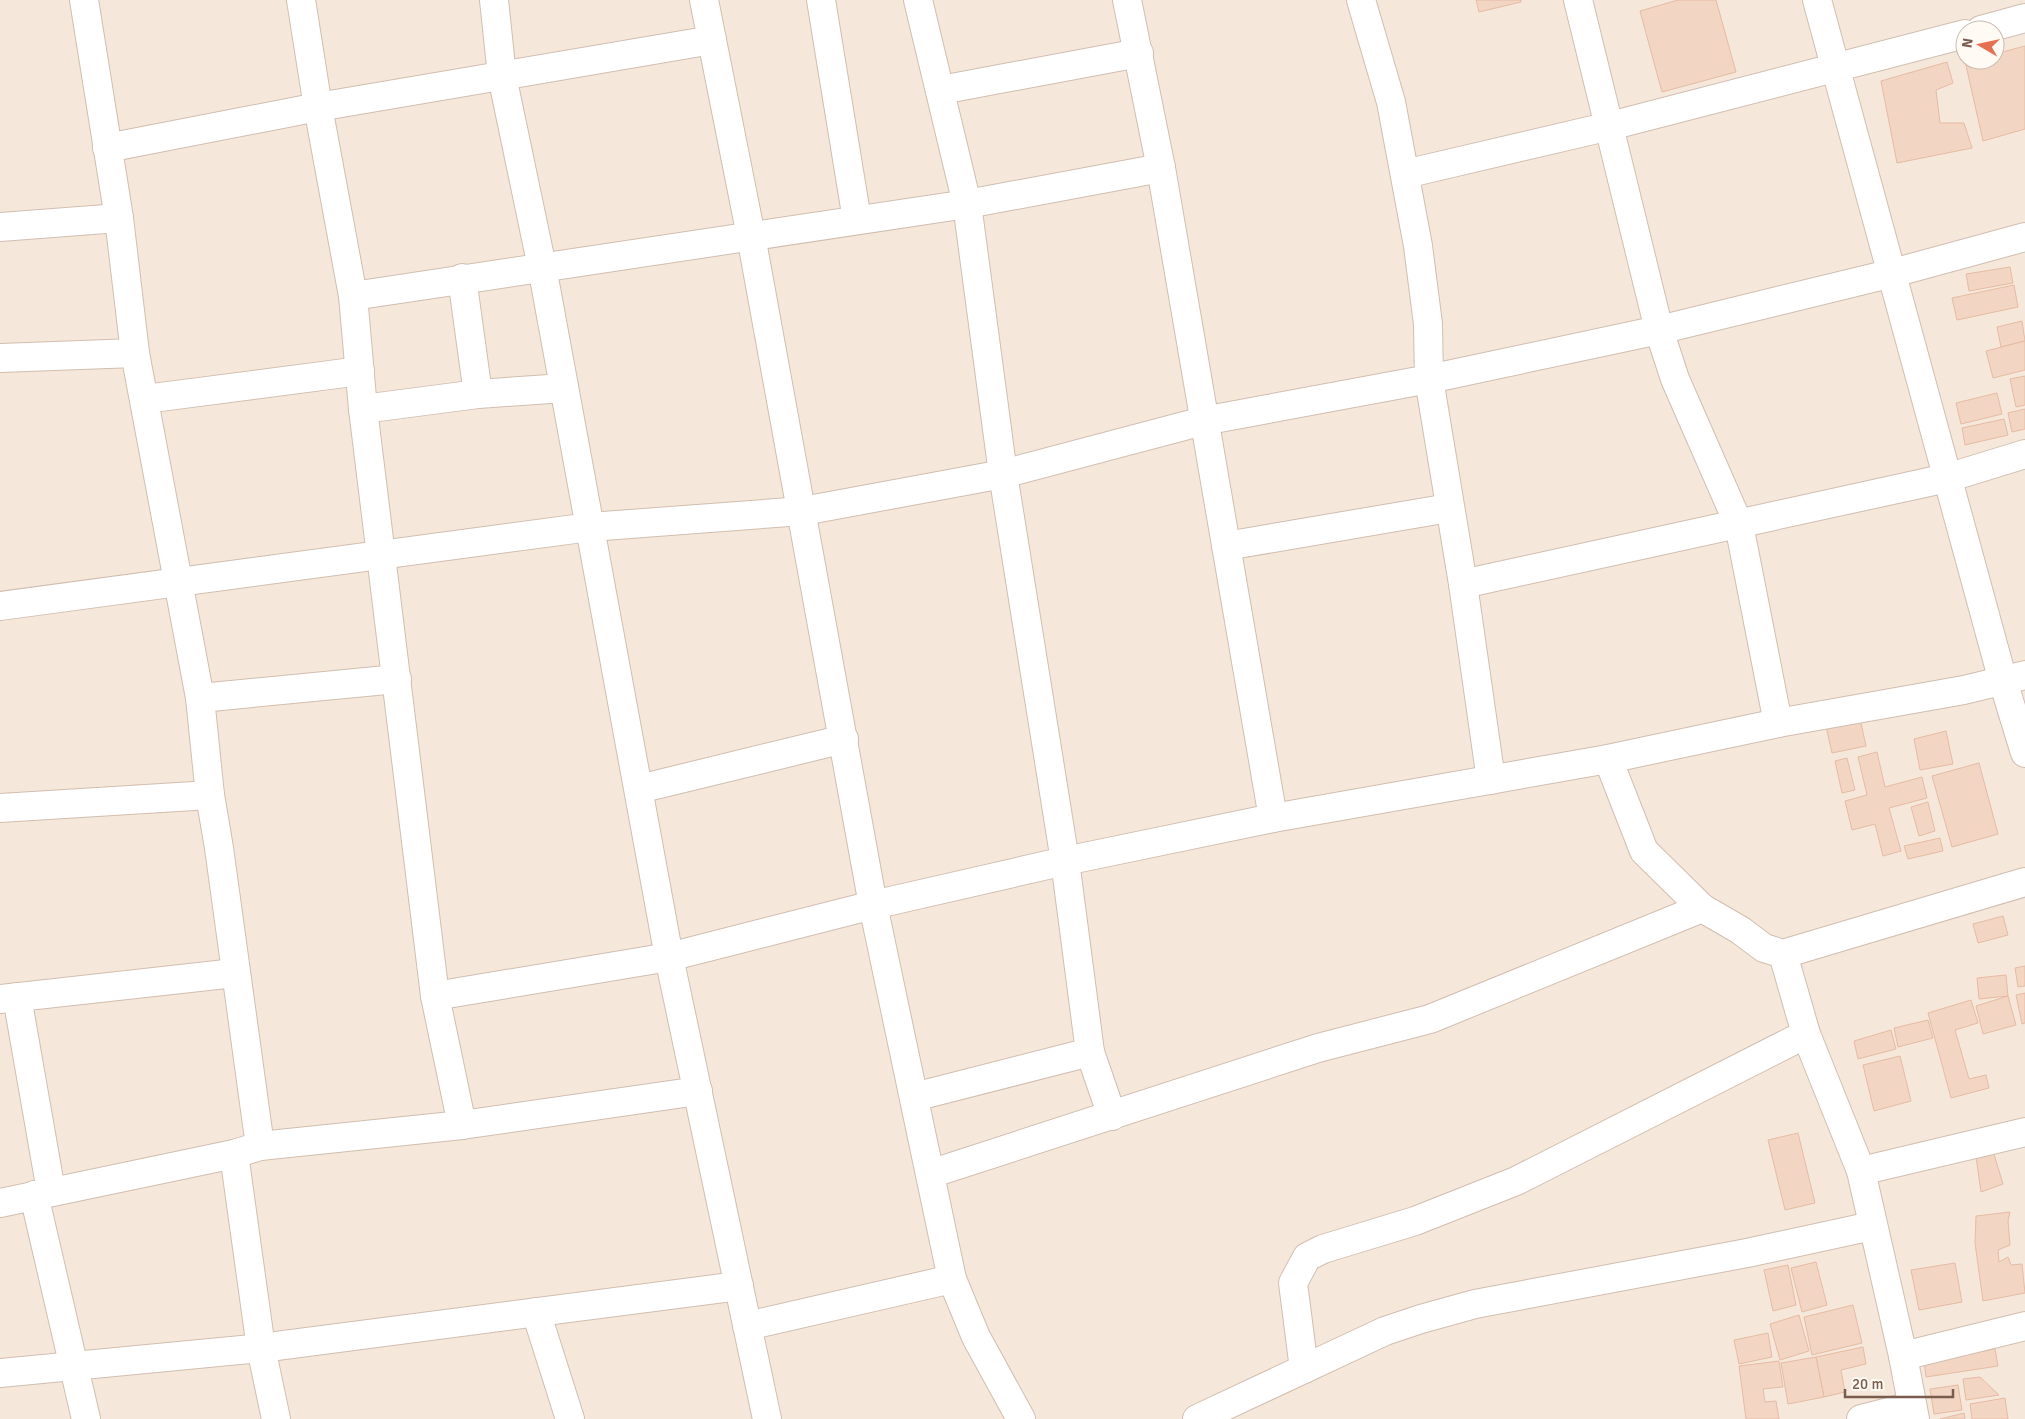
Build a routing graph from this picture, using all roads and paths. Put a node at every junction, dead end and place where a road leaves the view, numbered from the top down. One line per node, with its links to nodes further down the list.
1 (84, 0): 21 (street)
2 (301, 0): 19 (street)
3 (494, 0): 17 (street)
4 (704, 0): 14 (street)
5 (821, 0): 26 (street)
6 (918, 0): 18 (street)
7 (1127, 0): 15 (street)
8 (1361, 0): 23 (street)
9 (1578, 0): 20 (street)
10 (1817, 0): 16 (street)
11 (2025, 18): 12 (street)
12 (2005, 23)
13 (1955, 37): 16 (street)
14 (712, 40): 17 (street); 28 (street)
15 (1139, 54): 18 (street); 22 (street)
16 (1835, 70): 20 (street); 31 (street)
17 (502, 76): 19 (street); 30 (street)
18 (941, 90): 24 (street)
19 (318, 107): 21 (street); 33 (street)
20 (1610, 126): 23 (street); 34 (street)
21 (107, 148): 25 (street)
22 (1161, 168): 24 (street); 43 (street)
23 (1404, 174): 38 (street)
24 (967, 204): 26 (street); 45 (street)
25 (119, 218): 27 (street); 35 (street)
26 (857, 220): 28 (street)
27 (0, 227)
28 (751, 236): 30 (street); 48 (street)
29 (2025, 237): 31 (street)
30 (542, 267): 32 (street); 39 (street)
31 (1893, 273): 34 (street); 46 (street)
32 (462, 278): 33 (street); 40 (street)
33 (353, 296): 37 (street)
34 (1659, 330): 38 (street); 49 (street)
35 (135, 353): 36 (street); 41 (street)
36 (0, 358)
37 (360, 371): 41 (street); 42 (street)
38 (1429, 379): 43 (street); 47 (street)
39 (564, 388): 40 (street); 50 (street)
40 (478, 394): 42 (street)
41 (145, 399): 53 (street)
42 (363, 409): 52 (street)
43 (1203, 421): 45 (street); 51 (street)
44 (2025, 454): 46 (street)
45 (1003, 474): 48 (street); 68 (street)
46 (1947, 478): 49 (street); 56 (street)
47 (1449, 508): 51 (street); 54 (street)
48 (802, 511): 50 (street); 60 (street)
49 (1739, 525): 54 (street); 59 (street)
50 (590, 526): 52 (street); 64 (street)
51 (1226, 546): 67 (street)
52 (381, 556): 53 (street); 57 (street)
53 (177, 581): 55 (street); 58 (street)
54 (1462, 584): 63 (street)
55 (0, 606)
56 (2014, 678): 59 (street); 61 (street)
57 (397, 679): 58 (street); 75 (street)
58 (200, 698): 65 (street)
59 (1778, 723): 62 (street)
60 (844, 739): 64 (street); 70 (street)
61 (2025, 753)
62 (1608, 759): 63 (street); 71 (street)
63 (1491, 780): 67 (street)
64 (639, 789): 73 (street)
65 (210, 795): 66 (street); 74 (street)
66 (0, 808)
67 (1272, 818): 68 (street)
68 (1065, 861): 70 (street); 78 (street)
69 (2025, 882): 72 (street)
70 (873, 905): 73 (street); 80 (street)
71 (1702, 908): 72 (street); 81 (street)
72 (1783, 954): 77 (street)
73 (669, 957): 75 (street); 79 (street)
74 (236, 972): 76 (street); 84 (street)
75 (435, 996): 82 (street)
76 (9, 998): 88 (street)
77 (1806, 1034): 86 (street); 99 (street)
78 (1090, 1052): 80 (street); 81 (street)
79 (698, 1091): 82 (street); 92 (street)
80 (914, 1097): 87 (street)
81 (1112, 1116): 87 (street)
82 (462, 1125): 84 (street)
83 (2025, 1132): 86 (street)
84 (260, 1146): 85 (street)
85 (234, 1154): 88 (street); 96 (street)
86 (1860, 1172): 90 (street)
87 (930, 1174): 91 (street)
88 (42, 1193): 89 (street); 98 (street)
89 (0, 1202)
90 (1872, 1226): 97 (street); 99 (street)
91 (952, 1279): 94 (street); 106 (street)
92 (739, 1286): 93 (street); 94 (street)
93 (536, 1312): 96 (street); 104 (street)
94 (747, 1326): 105 (street)
95 (2025, 1326): 97 (street)
96 (261, 1348): 98 (street); 103 (street)
97 (1903, 1356): 101 (street)
98 (74, 1365): 100 (street); 102 (street)
99 (1304, 1369): 107 (street)
100 (0, 1373)
101 (1914, 1412): 108 (street)
102 (86, 1419)
103 (276, 1419)
104 (570, 1419)
105 (767, 1419)
106 (1021, 1419)
107 (1197, 1419)
108 (1861, 1419)

